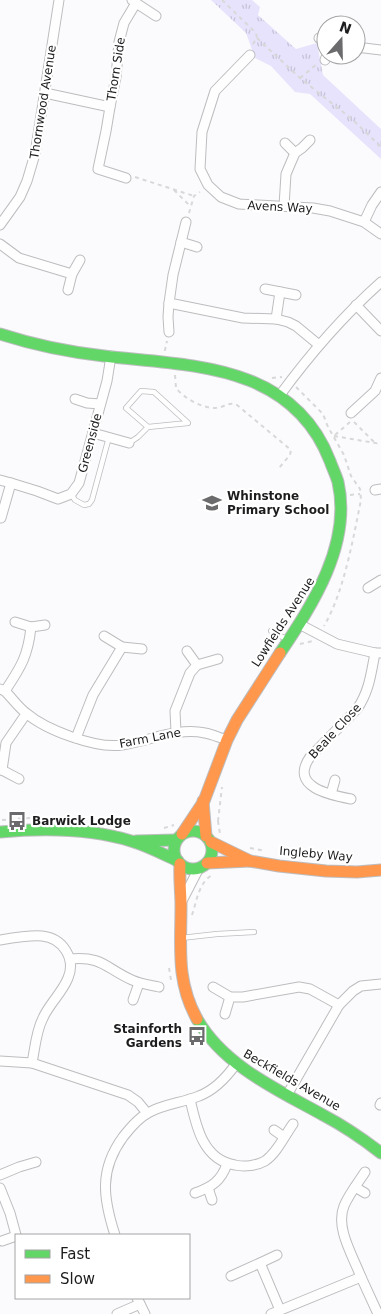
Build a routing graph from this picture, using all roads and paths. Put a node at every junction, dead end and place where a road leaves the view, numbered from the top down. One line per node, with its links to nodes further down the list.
1 (59, 0): 11 (street, Thornwood Avenue)
2 (222, 0): 5 (path)
3 (134, 2): 4 (street, Thorn Side); 12 (street, Thorn Side)
4 (156, 16)
5 (257, 38): 8 (path); 10 (path)
6 (366, 49): 7 (street)
7 (381, 50)
8 (250, 55): 18 (street)
9 (316, 64): 10 (path)
10 (300, 78): 15 (path)
11 (45, 93): 12 (street, Thorn Side); 26 (street, Thornwood Avenue)
12 (110, 107): 17 (street, Thorn Side)
13 (310, 140): 16 (street)
14 (285, 143): 16 (street)
15 (381, 147)
16 (295, 153): 22 (street)
17 (126, 178): 19 (path)
18 (208, 185): 21 (path); 22 (street, Avens Way)
19 (172, 189): 21 (path); 23 (path)
20 (380, 195): 25 (street)
21 (194, 196): 23 (path)
22 (284, 206): 25 (street, Avens Way)
23 (191, 207): 24 (path)
24 (186, 222): 28 (street)
25 (364, 222): 27 (street, Avens Way)
26 (0, 226)
27 (381, 234)
28 (181, 242): 30 (street); 38 (street)
29 (0, 244): 32 (street)
30 (197, 247)
31 (80, 260): 32 (street)
32 (72, 274): 35 (street)
33 (381, 282): 39 (street)
34 (265, 289): 36 (street)
35 (68, 290)
36 (280, 292): 37 (street); 40 (street)
37 (296, 295)
38 (169, 303): 40 (street); 42 (street)
39 (356, 305): 41 (street); 44 (street)
40 (276, 319): 44 (street)
41 (381, 331)
42 (169, 332)
43 (0, 334): 47 (street, Lowfields Avenue)
44 (319, 346): 51 (street)
45 (162, 352): 46 (path)
46 (171, 353)
47 (111, 356): 53 (street, Lowfields Avenue); 55 (street, Greenside)
48 (176, 372): 64 (path)
49 (381, 378): 52 (street)
50 (268, 380): 51 (path)
51 (290, 382): 53 (street); 59 (path)
52 (378, 393): 56 (street)
53 (280, 395): 73 (street, Lowfields Avenue)
54 (75, 399): 55 (street)
55 (100, 404): 58 (street, Greenside)
56 (351, 414)
57 (148, 427): 57 (lane); 61 (lane)
58 (93, 433): 60 (street); 67 (street, Greenside)
59 (334, 436): 62 (path); 62 (path); 76 (path)
60 (109, 438): 61 (street); 67 (lane)
61 (129, 443)
62 (375, 443): 63 (path)
63 (381, 444)
64 (279, 468)
65 (0, 480): 66 (street)
66 (11, 483): 67 (street); 68 (street)
67 (70, 494)
68 (1, 518)
69 (381, 580): 70 (street)
70 (368, 588)
71 (15, 622): 74 (street)
72 (45, 625): 74 (street)
73 (301, 625): 76 (street); 78 (street, Lowfields Avenue)
74 (31, 627): 85 (street)
75 (271, 631): 78 (lane)
76 (318, 635): 78 (path); 82 (street)
77 (104, 636): 79 (street)
78 (294, 642): 89 (street, Lowfields Avenue)
79 (122, 647): 80 (street); 88 (street)
80 (142, 648)
81 (186, 651): 84 (street)
82 (378, 653): 94 (street, Beale Close)
83 (218, 660): 84 (street)
84 (197, 665): 87 (street)
85 (2, 690): 86 (street, Farm Lane)
86 (26, 714): 88 (street, Farm Lane); 90 (street)
87 (176, 732): 88 (street, Farm Lane); 89 (street, Farm Lane)
88 (76, 738)
89 (227, 740): 96 (street, Lowfields Avenue)
90 (1, 770): 91 (street)
91 (19, 780)
92 (335, 780): 94 (street)
93 (223, 781): 97 (path)
94 (331, 794): 95 (street, Beale Close)
95 (351, 799)
96 (204, 802): 99 (street, Lowfields Avenue); 100 (street, Lowfields Avenue)
97 (218, 821)
98 (0, 832): 101 (street)
99 (179, 837): 100 (street); 101 (street); 103 (street)
100 (209, 839): 102 (street, Ingleby Way); 104 (street)
101 (131, 841): 103 (street)
102 (250, 860): 104 (street, Ingleby Way); 105 (street, Ingleby Way)
103 (179, 862): 104 (street); 106 (street, Beckfields Avenue)
104 (203, 866): 106 (street, Beckfields Avenue)
105 (381, 870)
106 (181, 906): 108 (street, Beckfields Avenue)
107 (254, 932): 108 (lane)
108 (179, 938): 123 (street, Beckfields Avenue)
109 (0, 940): 110 (street)
110 (70, 959): 112 (street); 122 (street)
111 (169, 964): 113 (path)
112 (139, 983): 115 (street); 118 (street)
113 (171, 983)
114 (381, 984): 119 (street)
115 (159, 987)
116 (213, 987): 117 (street)
117 (230, 997): 119 (street); 120 (street)
118 (133, 1000)
119 (339, 1005): 124 (street)
120 (225, 1014)
121 (0, 1061): 122 (street)
122 (32, 1063): 126 (street)
123 (236, 1064): 124 (street, Beckfields Avenue); 125 (street)
124 (287, 1095): 130 (street, Beckfields Avenue)
125 (190, 1099): 126 (street); 133 (street)
126 (147, 1113): 144 (street)
127 (293, 1124): 129 (street)
128 (274, 1130): 129 (street)
129 (284, 1137): 133 (street)
130 (381, 1153)
131 (16, 1158): 134 (street)
132 (36, 1162): 134 (street)
133 (228, 1164): 139 (street)
134 (18, 1167): 136 (street)
135 (365, 1172): 137 (street)
136 (0, 1175)
137 (356, 1187): 141 (street); 150 (street)
138 (0, 1188): 143 (street)
139 (208, 1188): 140 (street); 142 (street)
140 (195, 1193)
141 (365, 1193)
142 (212, 1200)
143 (16, 1234)
144 (115, 1234)
145 (15, 1236): 146 (street)
146 (2, 1241)
147 (277, 1255): 148 (street)
148 (260, 1263): 149 (street); 152 (street)
149 (231, 1276)
150 (361, 1277): 152 (street); 155 (street)
151 (139, 1301): 153 (street); 154 (street)
152 (275, 1312)
153 (117, 1314)
154 (145, 1314)
155 (378, 1314)

